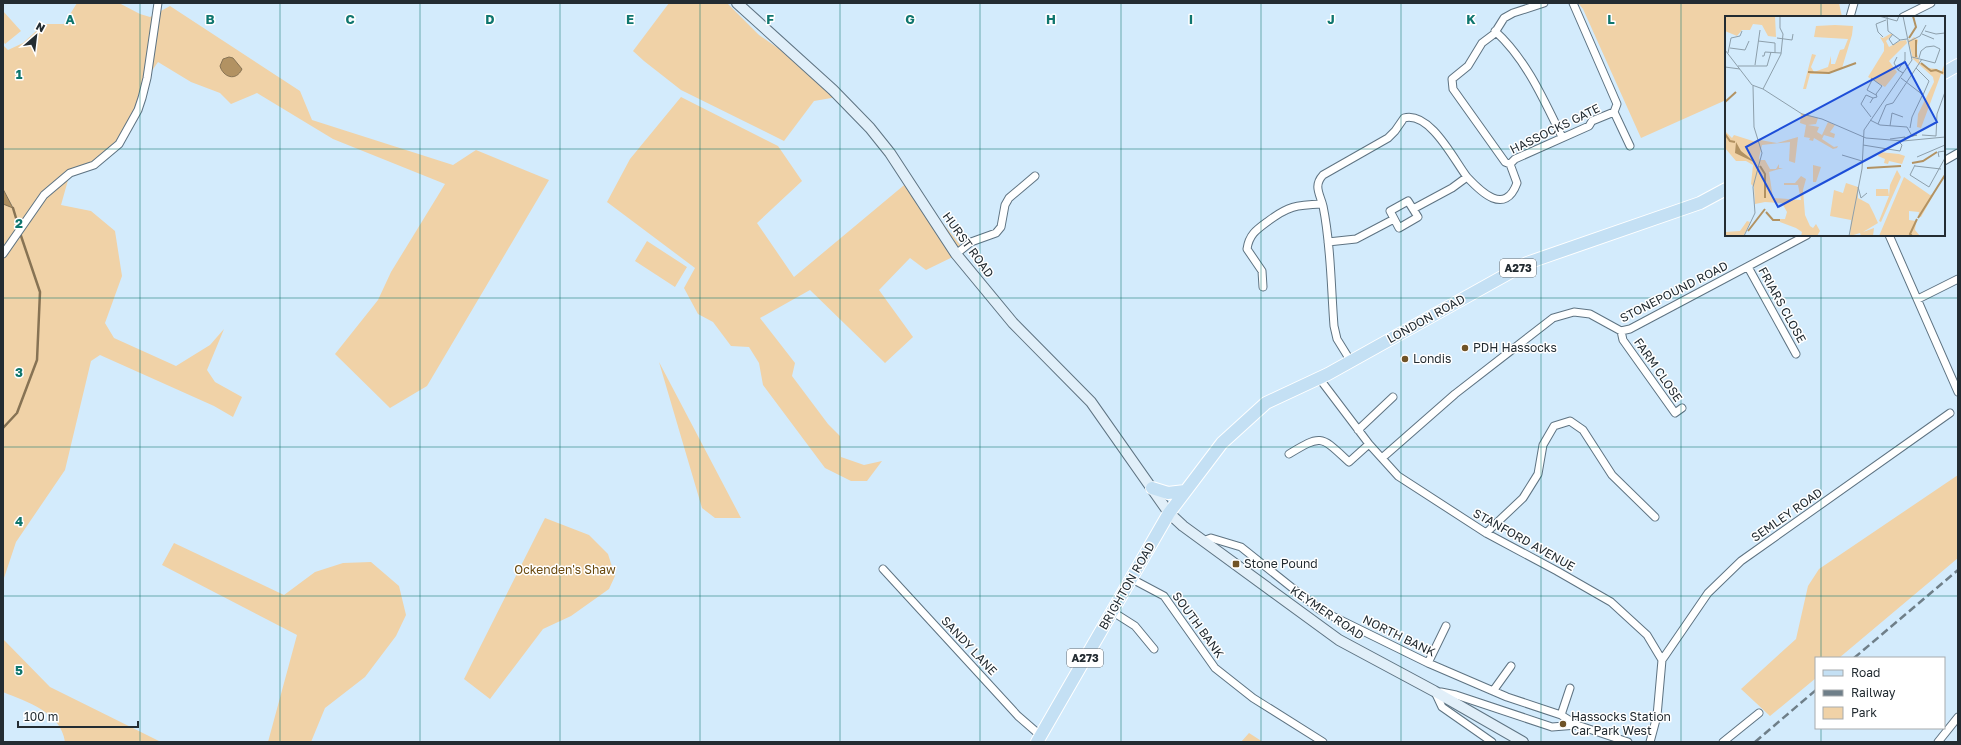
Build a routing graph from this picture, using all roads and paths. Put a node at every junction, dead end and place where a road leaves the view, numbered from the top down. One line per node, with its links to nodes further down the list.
1 (158, 3): 28 (street)
2 (736, 3): 29 (main road, HURST ROAD)
3 (1544, 3): 10 (street)
4 (1574, 3): 13 (street, HASSOCKS GATE)
5 (1854, 3): 8 (street)
6 (1931, 3): 7 (street)
7 (1922, 5): 9 (street)
8 (1850, 16)
9 (1905, 16)
10 (1495, 31): 14 (street); 18 (street)
11 (1958, 65): 12 (main road)
12 (1945, 72)
13 (1614, 112): 14 (street, HASSOCKS GATE); 15 (street, HASSOCKS GATE)
14 (1562, 137): 18 (street, HASSOCKS GATE)
15 (1630, 146)
16 (1958, 153): 17 (street)
17 (1945, 160)
18 (1510, 164): 20 (street, HASSOCKS GATE)
19 (1035, 176): 29 (street)
20 (1467, 177): 22 (street, HASSOCKS GATE); 23 (street)
21 (1725, 190): 36 (main road, LONDON ROAD / A273)
22 (1322, 204): 27 (street); 32 (street)
23 (1413, 210): 24 (street); 24 (street)
24 (1394, 219): 27 (street)
25 (1805, 236): 30 (street, STONEPOUND ROAD)
26 (1889, 236): 33 (street)
27 (1328, 242): 36 (street)
28 (3, 254)
29 (956, 254): 46 (main road, HURST ROAD)
30 (1748, 267): 34 (street, STONEPOUND ROAD); 35 (street, FRIARS CLOSE)
31 (1958, 279): 33 (street)
32 (1263, 287)
33 (1918, 299): 38 (street)
34 (1621, 331): 40 (street, FARM CLOSE); 45 (street, STONEPOUND ROAD)
35 (1796, 354)
36 (1350, 360): 37 (main road, LONDON ROAD / A273)
37 (1319, 378): 42 (street, STANFORD AVENUE); 47 (main road, LONDON ROAD / A273)
38 (1958, 392)
39 (1393, 397): 42 (street)
40 (1682, 408)
41 (1950, 413): 57 (street, SEMLEY ROAD)
42 (1358, 430): 43 (street, STANFORD AVENUE)
43 (1369, 444): 44 (street); 45 (street, STANFORD AVENUE)
44 (1289, 454)
45 (1382, 458): 50 (street, STANFORD AVENUE)
46 (1152, 488): 47 (main road); 48 (main road, HURST ROAD)
47 (1185, 490): 48 (main road, LONDON ROAD / A273)
48 (1169, 513): 51 (main road, KEYMER ROAD); 53 (main road, BRIGHTON ROAD / A273)
49 (1655, 517): 50 (street)
50 (1486, 533): 57 (street, STANFORD AVENUE)
51 (1203, 541): 58 (street, NORTH BANK); 61 (main road, KEYMER ROAD)
52 (883, 569): 67 (street, SANDY LANE)
53 (1132, 579): 54 (main road, BRIGHTON ROAD / A273); 68 (street, SOUTH BANK)
54 (1113, 612): 56 (street); 67 (main road, BRIGHTON ROAD / A273)
55 (1446, 626): 58 (street)
56 (1154, 649)
57 (1662, 660): 72 (street)
58 (1428, 663): 62 (street, NORTH BANK)
59 (1511, 666): 62 (street)
60 (1570, 688): 64 (street)
61 (1434, 691): 66 (street); 69 (street); 70 (main road, KEYMER ROAD)
62 (1493, 691): 64 (street, NORTH BANK)
63 (1759, 713): 73 (street)
64 (1561, 715): 66 (street, NORTH BANK)
65 (1958, 716): 74 (street)
66 (1576, 725): 71 (street)
67 (1039, 739)
68 (1323, 742)
69 (1492, 742)
70 (1523, 742)
71 (1628, 742)
72 (1650, 742)
73 (1723, 742)
74 (1938, 742)

